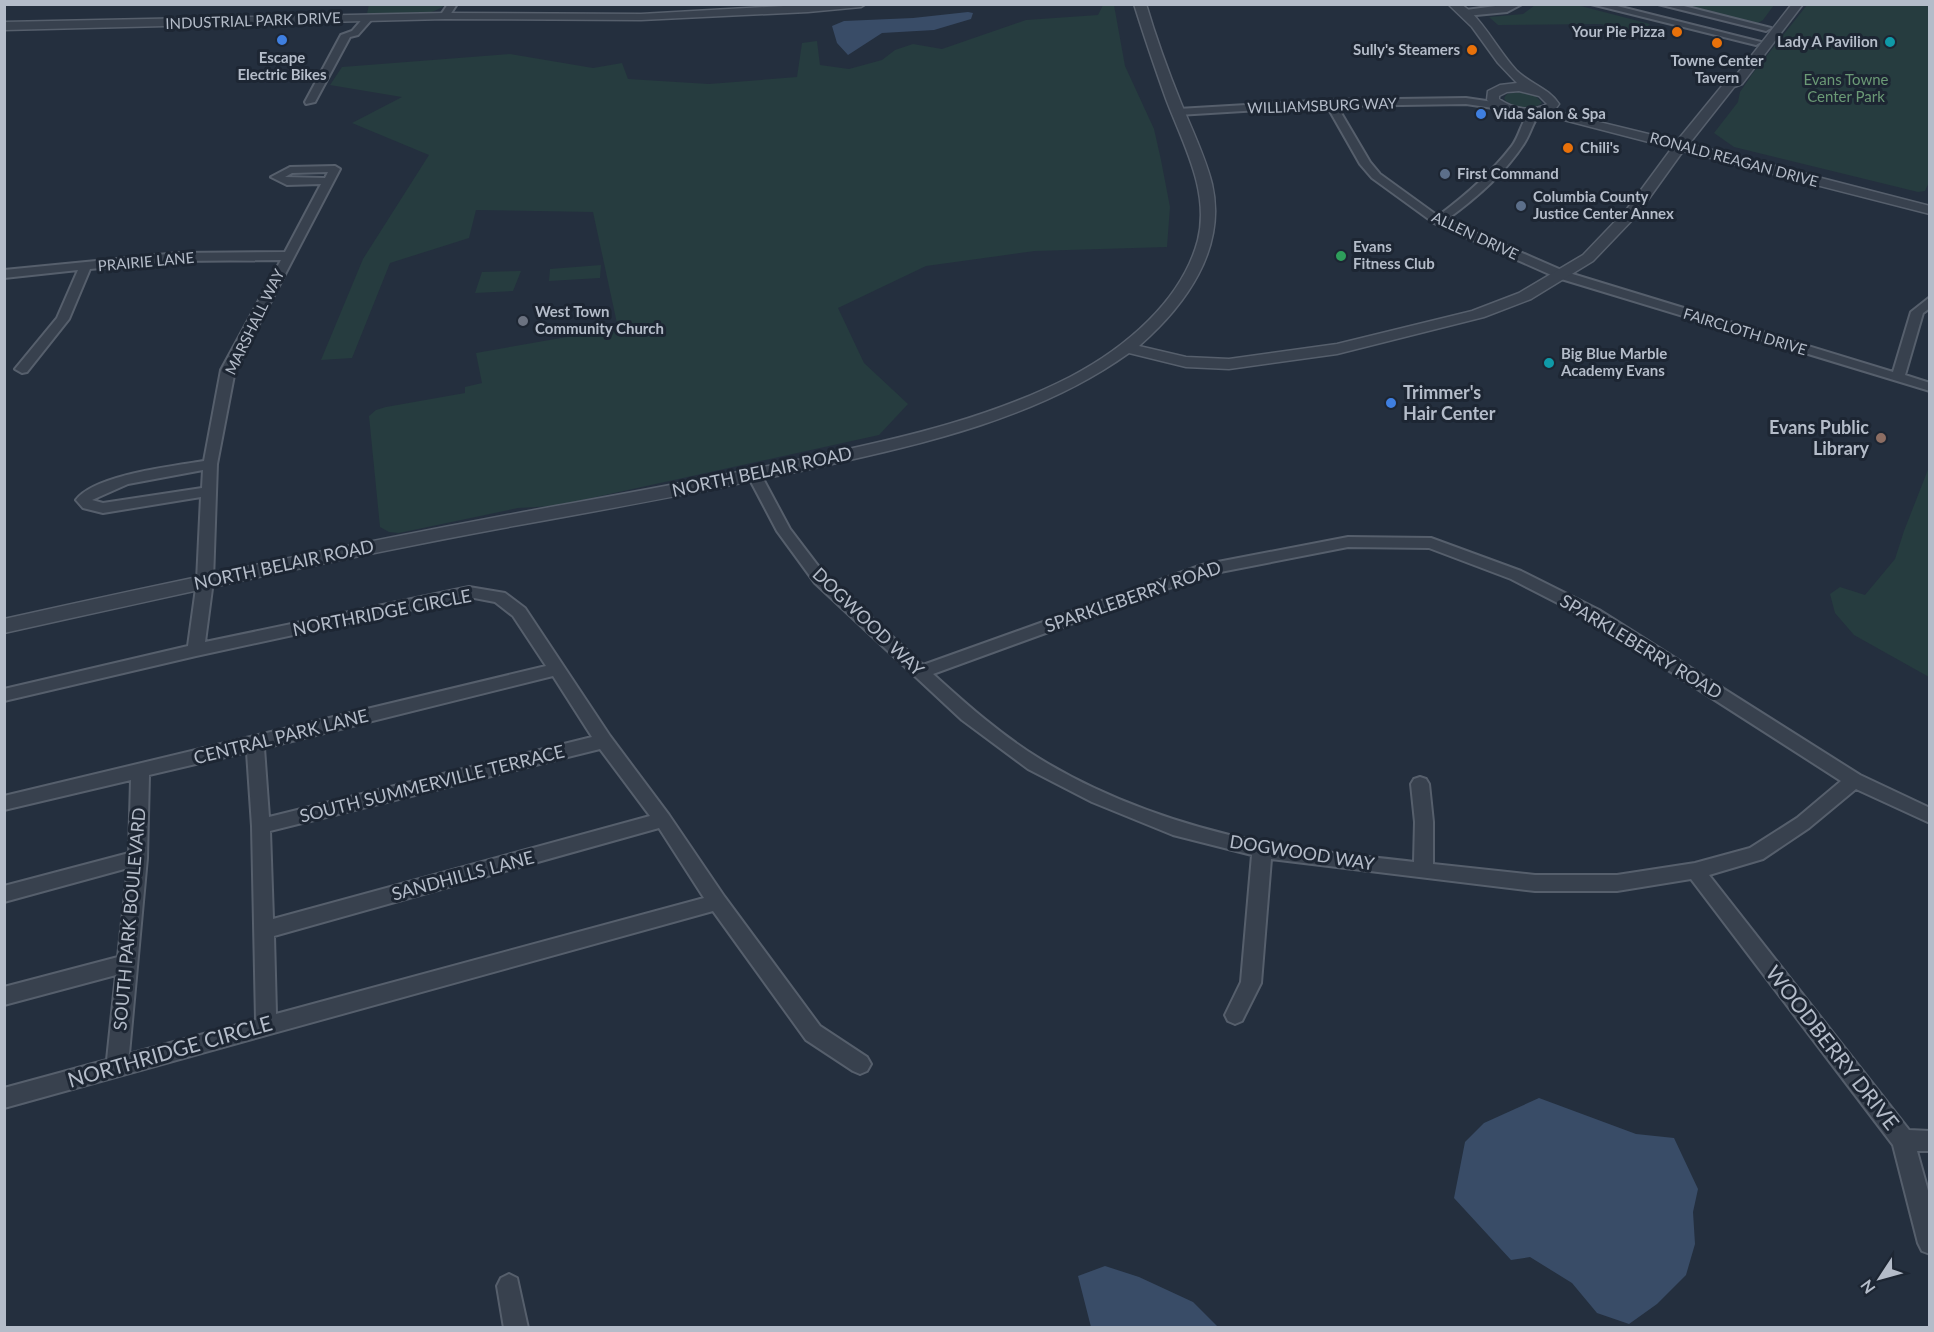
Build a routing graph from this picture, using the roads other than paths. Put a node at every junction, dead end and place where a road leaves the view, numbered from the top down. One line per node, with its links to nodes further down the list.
1 (453, 4): 12 (street)
2 (861, 4): 12 (street, INDUSTRIAL PARK DRIVE)
3 (1140, 4): 26 (street, NORTH BELAIR ROAD)
4 (1453, 4): 11 (street, RONALD REAGAN DRIVE)
5 (1518, 4): 11 (street)
6 (1595, 4): 18 (street)
7 (1662, 4): 16 (street)
8 (1785, 4): 16 (street)
9 (1798, 4): 16 (street)
10 (1440, 5): 20 (street)
11 (1466, 13): 19 (street, RONALD REAGAN DRIVE)
12 (445, 16): 13 (street, INDUSTRIAL PARK DRIVE)
13 (368, 18): 14 (street, INDUSTRIAL PARK DRIVE); 17 (street)
14 (348, 19): 15 (street, INDUSTRIAL PARK DRIVE); 17 (street)
15 (4, 26)
16 (1772, 29): 18 (street)
17 (346, 35): 23 (street)
18 (1761, 43): 29 (street)
19 (1534, 90): 20 (street, RONALD REAGAN DRIVE); 21 (street, RONALD REAGAN DRIVE)
20 (1496, 91): 22 (street, WILLIAMSBURG WAY); 25 (street)
21 (1552, 100): 27 (street); 29 (street, RONALD REAGAN DRIVE)
22 (1466, 101): 24 (street, WILLIAMSBURG WAY); 25 (street, WILLIAMSBURG WAY)
23 (310, 102)
24 (1330, 104): 26 (street, WILLIAMSBURG WAY); 33 (street, ALLEN DRIVE)
25 (1505, 108): 27 (street, RONALD REAGAN DRIVE); 28 (street)
26 (1178, 111): 39 (street, NORTH BELAIR ROAD)
27 (1537, 112): 28 (street); 29 (street, RONALD REAGAN DRIVE)
28 (1524, 125): 33 (street)
29 (1682, 143): 31 (street, RONALD REAGAN DRIVE); 32 (street, RONALD REAGAN DRIVE); 37 (street)
30 (329, 181): 34 (street, MARSHALL WAY)
31 (1929, 202)
32 (1929, 210)
33 (1438, 220): 37 (street, ALLEN DRIVE)
34 (287, 256): 35 (street, PRAIRIE LANE); 43 (street, MARSHALL WAY)
35 (85, 267): 36 (street, PRAIRIE LANE); 40 (street)
36 (4, 274)
37 (1562, 275): 39 (street); 41 (street, FAIRCLOTH DRIVE)
38 (1929, 301): 41 (street)
39 (1128, 348): 44 (street, NORTH BELAIR ROAD)
40 (22, 369)
41 (1898, 378): 42 (street, FAIRCLOTH DRIVE)
42 (1929, 387)
43 (210, 464): 45 (street, MARSHALL WAY); 45 (street)
44 (755, 476): 46 (street, NORTH BELAIR ROAD); 50 (street, DOGWOOD WAY)
45 (207, 492): 46 (street, MARSHALL WAY)
46 (205, 581): 47 (street, NORTH BELAIR ROAD); 48 (street, MARSHALL WAY)
47 (4, 626)
48 (196, 650): 49 (street, NORTHRIDGE CIRCLE); 51 (street, NORTHRIDGE CIRCLE)
49 (557, 669): 52 (street, NORTHRIDGE CIRCLE); 53 (street, CENTRAL PARK LANE)
50 (919, 673): 55 (street, SPARKLEBERRY ROAD); 61 (street, DOGWOOD WAY)
51 (4, 695)
52 (604, 741): 59 (street, NORTHRIDGE CIRCLE); 60 (street, SOUTH SUMMERVILLE TERRACE)
53 (255, 743): 54 (street, CENTRAL PARK LANE); 60 (street)
54 (140, 771): 57 (street, CENTRAL PARK LANE); 62 (street, SOUTH PARK BOULEVARD)
55 (1854, 780): 58 (street, SPARKLEBERRY ROAD); 64 (street, DOGWOOD WAY)
56 (1420, 784): 63 (street)
57 (4, 803)
58 (1929, 816)
59 (663, 820): 66 (street, NORTHRIDGE CIRCLE); 67 (street, SANDHILLS LANE)
60 (261, 826): 67 (street)
61 (1262, 850): 63 (street, DOGWOOD WAY); 70 (street)
62 (138, 858): 65 (street); 68 (street, SOUTH PARK BOULEVARD)
63 (1423, 871): 64 (street, DOGWOOD WAY)
64 (1695, 871): 75 (street, WOODBERRY DRIVE)
65 (4, 894)
66 (717, 902): 71 (street, NORTHRIDGE CIRCLE); 72 (street, NORTHRIDGE CIRCLE)
67 (264, 930): 71 (street)
68 (128, 963): 69 (street); 73 (street, SOUTH PARK BOULEVARD)
69 (4, 996)
70 (1235, 1015)
71 (266, 1025): 73 (street, NORTHRIDGE CIRCLE)
72 (860, 1064)
73 (117, 1066): 74 (street, NORTHRIDGE CIRCLE)
74 (4, 1098)
75 (1903, 1140): 76 (street); 77 (street, WOODBERRY DRIVE)
76 (1929, 1141)
77 (1929, 1244)
78 (509, 1286): 79 (street)
79 (516, 1328)

